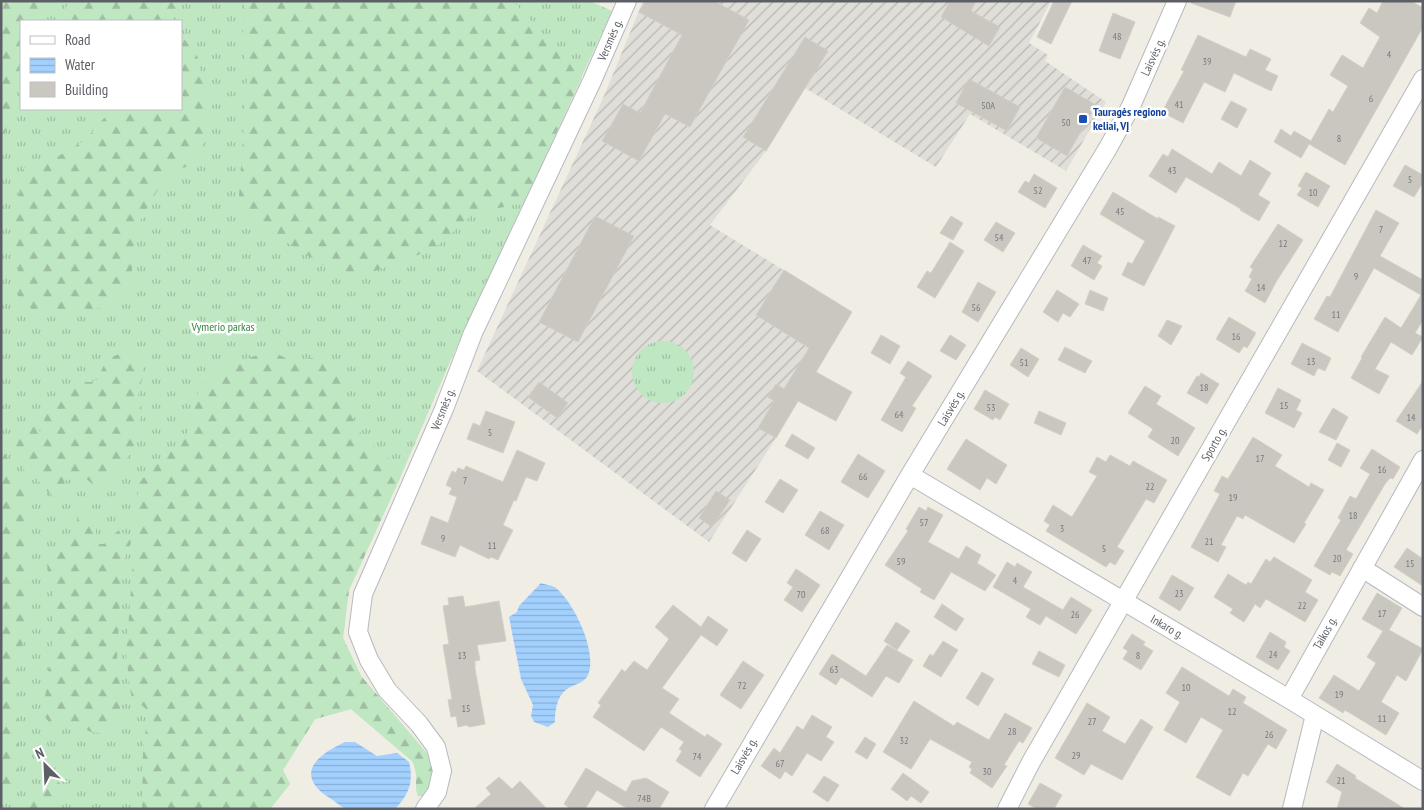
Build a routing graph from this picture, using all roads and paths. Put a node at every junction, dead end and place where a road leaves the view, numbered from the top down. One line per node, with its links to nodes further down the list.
1 (627, 1): 12 (street, Versmės g.)
2 (1178, 1): 5 (street, Laisvės g.)
3 (1423, 79): 7 (street, Sporto g.)
4 (1423, 460): 6 (street, Taikos g.)
5 (910, 476): 7 (street, Inkaro g.); 13 (street, Laisvės g.)
6 (1362, 568): 8 (street); 9 (street, Taikos g.)
7 (1124, 602): 9 (street, Inkaro g.); 14 (street, Sporto g.)
8 (1423, 607)
9 (1289, 699): 10 (street, Inkaro g.)
10 (1315, 715): 11 (street, Inkaro g.); 15 (street)
11 (1423, 781)
12 (425, 809)
13 (714, 809)
14 (1007, 809)
15 (1292, 809)

